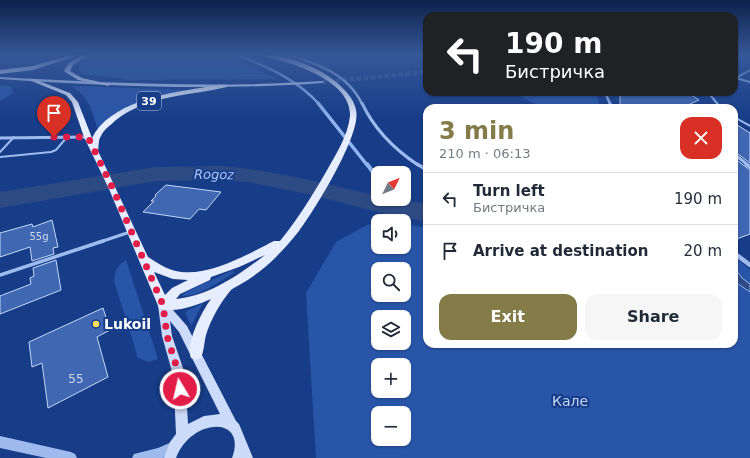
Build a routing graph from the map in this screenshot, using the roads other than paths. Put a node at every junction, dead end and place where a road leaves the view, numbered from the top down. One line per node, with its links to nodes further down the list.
1 (73, 76): 9 (main road)
2 (323, 76): 26 (main road)
3 (336, 76): 23 (street)
4 (0, 78): 5 (main road)
5 (32, 80): 9 (main road); 17 (main road)
6 (738, 80): 8 (lane)
7 (322, 82): 10 (main road)
8 (750, 82)
9 (107, 85): 10 (main road)
10 (225, 86): 19 (main road, 39)
11 (711, 96): 12 (lane)
12 (718, 104)
13 (738, 119): 14 (lane)
14 (750, 126)
15 (14, 137): 16 (street); 18 (street); 20 (lane)
16 (67, 137): 17 (street); 21 (lane)
17 (88, 137): 19 (main road)
18 (0, 138)
19 (95, 150): 25 (main road)
20 (0, 152)
21 (0, 157)
22 (738, 157): 24 (street)
23 (423, 167)
24 (750, 167)
25 (131, 231): 28 (main road); 31 (lane)
26 (285, 240): 30 (main road); 32 (main road)
27 (738, 256): 29 (street)
28 (143, 259): 30 (main road); 33 (main road)
29 (750, 265)
30 (213, 273): 33 (main road)
31 (0, 275)
32 (228, 286): 33 (main road); 34 (main road)
33 (163, 305): 34 (main road); 36 (main road)
34 (196, 354): 35 (main road)
35 (232, 426): 36 (main road); 38 (main road)
36 (182, 436): 39 (main road)
37 (0, 442): 40 (street)
38 (241, 444): 42 (main road); 43 (main road)
39 (172, 453): 41 (street)
40 (71, 458)
41 (138, 458)
42 (238, 458)
43 (247, 458)

